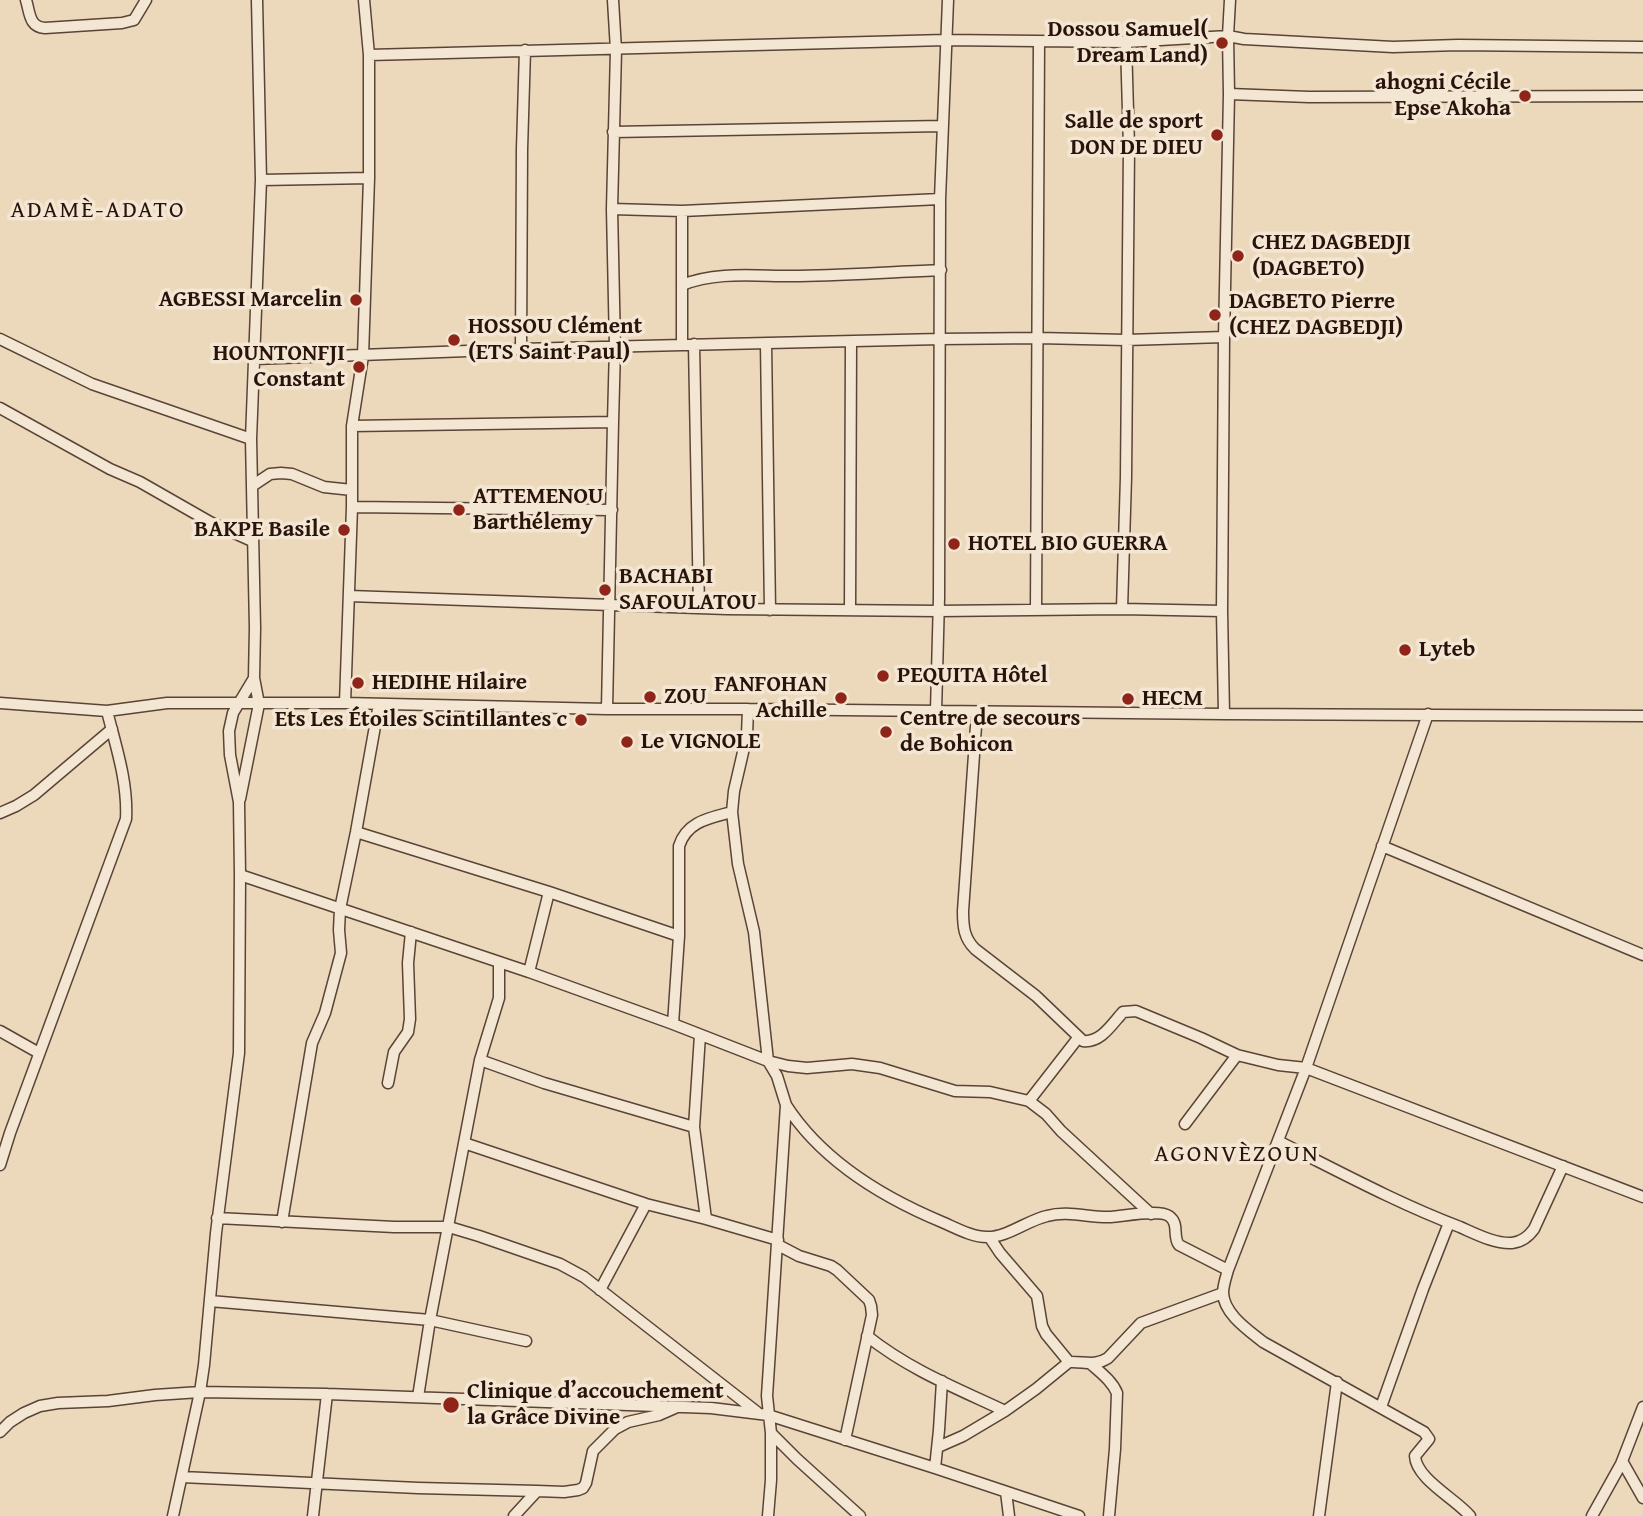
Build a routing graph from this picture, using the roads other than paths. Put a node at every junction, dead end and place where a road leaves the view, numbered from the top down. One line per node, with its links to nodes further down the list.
1 (26, 0): 2 (street)
2 (146, 0)
3 (257, 0): 21 (street)
4 (363, 0): 15 (street)
5 (612, 0): 14 (street)
6 (948, 0): 9 (street)
7 (1230, 0): 8 (street)
8 (1228, 36): 11 (street); 12 (street); 16 (street)
9 (946, 40): 10 (street); 14 (street); 18 (street)
10 (1039, 42): 11 (street); 28 (street)
11 (1126, 42): 31 (street)
12 (1643, 47)
13 (525, 50): 14 (street); 15 (street); 37 (street)
14 (616, 50): 19 (street)
15 (369, 55): 20 (street)
16 (1229, 94): 17 (street); 27 (street)
17 (1643, 96)
18 (943, 126): 19 (street); 22 (street)
19 (614, 132): 23 (street)
20 (369, 178): 21 (street); 38 (street)
21 (261, 180): 39 (street)
22 (940, 199): 24 (street); 25 (street)
23 (612, 209): 24 (street); 36 (street)
24 (682, 211): 26 (street)
25 (941, 270): 26 (street); 29 (street)
26 (682, 285): 34 (street)
27 (1224, 337): 31 (street); 57 (street)
28 (1038, 338): 29 (street); 31 (street); 55 (street)
29 (940, 339): 32 (street); 56 (street)
30 (0, 340): 43 (street)
31 (1126, 340): 52 (street)
32 (851, 342): 33 (street); 54 (street)
33 (766, 344): 35 (street); 53 (street)
34 (682, 345): 35 (street); 36 (street)
35 (694, 345): 51 (street)
36 (615, 347): 37 (street); 41 (street)
37 (521, 349): 38 (street)
38 (363, 356): 39 (street); 42 (street)
39 (254, 359): 43 (street)
40 (0, 408): 48 (street)
41 (613, 422): 42 (street); 47 (street)
42 (352, 426): 45 (street)
43 (250, 439): 44 (street)
44 (252, 486): 45 (street); 48 (street)
45 (352, 490): 46 (street)
46 (352, 507): 47 (street); 49 (street)
47 (612, 510): 50 (street)
48 (252, 541): 58 (street)
49 (349, 596): 50 (street); 60 (street)
50 (610, 606): 51 (street); 64 (street)
51 (699, 608): 53 (street)
52 (1122, 609): 55 (street); 57 (street)
53 (770, 610): 54 (street)
54 (850, 610): 56 (street)
55 (1036, 610): 56 (street)
56 (938, 611): 67 (street)
57 (1222, 611): 69 (street)
58 (254, 678): 61 (street); 62 (street)
59 (0, 703): 66 (street)
60 (345, 703): 62 (street); 63 (street)
61 (238, 704): 62 (street); 66 (street); 73 (street)
62 (259, 704): 73 (street)
63 (379, 704): 64 (street); 76 (street)
64 (607, 709): 65 (street)
65 (748, 709): 67 (street); 74 (street)
66 (107, 711): 72 (street)
67 (936, 711): 68 (street)
68 (977, 712): 69 (street); 89 (street)
69 (1224, 714): 70 (street)
70 (1428, 714): 71 (street); 77 (street)
71 (1643, 716)
72 (112, 729): 75 (street); 90 (street)
73 (239, 802): 78 (street)
74 (732, 812): 82 (street); 93 (street)
75 (0, 813)
76 (356, 832): 79 (street); 80 (street)
77 (1382, 846): 83 (street); 94 (street)
78 (240, 875): 80 (street); 108 (street)
79 (549, 892): 82 (street); 85 (street)
80 (340, 909): 81 (street); 110 (street)
81 (411, 932): 84 (street); 95 (street)
82 (679, 936): 86 (street)
83 (1643, 955)
84 (499, 963): 85 (street); 92 (street)
85 (528, 972): 86 (street)
86 (673, 1024): 88 (street)
87 (0, 1031): 90 (street)
88 (700, 1035): 93 (street); 99 (street)
89 (1078, 1038): 91 (street); 96 (street)
90 (39, 1053): 100 (street)
91 (1237, 1055): 94 (street); 98 (street)
92 (480, 1060): 99 (street); 102 (street)
93 (768, 1061): 96 (street); 97 (street)
94 (1306, 1068): 101 (street); 104 (street)
95 (388, 1083)
96 (1029, 1101): 107 (street)
97 (786, 1105): 113 (street); 114 (street)
98 (1185, 1124)
99 (694, 1127): 109 (street)
100 (5, 1130): 103 (street)
101 (1278, 1142): 111 (street); 115 (street)
102 (464, 1143): 106 (street); 112 (street)
103 (0, 1165)
104 (1563, 1166): 105 (street); 111 (street)
105 (1643, 1196)
106 (646, 1203): 109 (street); 116 (street)
107 (1151, 1214): 113 (street); 115 (street)
108 (217, 1218): 110 (street); 118 (street)
109 (706, 1219): 114 (street)
110 (282, 1222): 112 (street)
111 (1449, 1223): 130 (street)
112 (449, 1227): 116 (street); 119 (street)
113 (990, 1238): 122 (street)
114 (778, 1243): 120 (street); 133 (street)
115 (1228, 1270): 117 (street)
116 (600, 1290): 133 (street)
117 (1223, 1293): 123 (street); 125 (street)
118 (210, 1301): 119 (street); 126 (street)
119 (430, 1320): 121 (street); 128 (street)
120 (867, 1336): 124 (street); 136 (street)
121 (526, 1341)
122 (1069, 1362): 123 (street); 132 (street)
123 (1091, 1364): 152 (street)
124 (942, 1381): 132 (street); 137 (street)
125 (1337, 1382): 130 (street); 153 (street)
126 (200, 1392): 127 (street); 134 (street); 140 (street)
127 (327, 1394): 128 (street); 141 (street)
128 (418, 1398): 129 (street)
129 (681, 1406): 133 (street); 142 (street)
130 (1381, 1407): 154 (street)
131 (1643, 1407): 138 (street)
132 (1005, 1410): 137 (street)
133 (763, 1414): 135 (street); 136 (street)
134 (0, 1432)
135 (771, 1433): 148 (street); 149 (street)
136 (845, 1440): 139 (street)
137 (938, 1447): 139 (street)
138 (1622, 1461): 144 (street); 155 (street)
139 (935, 1468): 143 (street)
140 (182, 1477): 141 (street); 145 (street)
141 (318, 1483): 142 (street); 146 (street)
142 (537, 1491): 147 (street)
143 (1006, 1492): 150 (street); 151 (street)
144 (1643, 1498)
145 (173, 1516)
146 (313, 1516)
147 (514, 1516)
148 (768, 1516)
149 (860, 1516)
150 (1009, 1516)
151 (1079, 1516)
152 (1109, 1516)
153 (1319, 1516)
154 (1471, 1516)
155 (1592, 1516)

